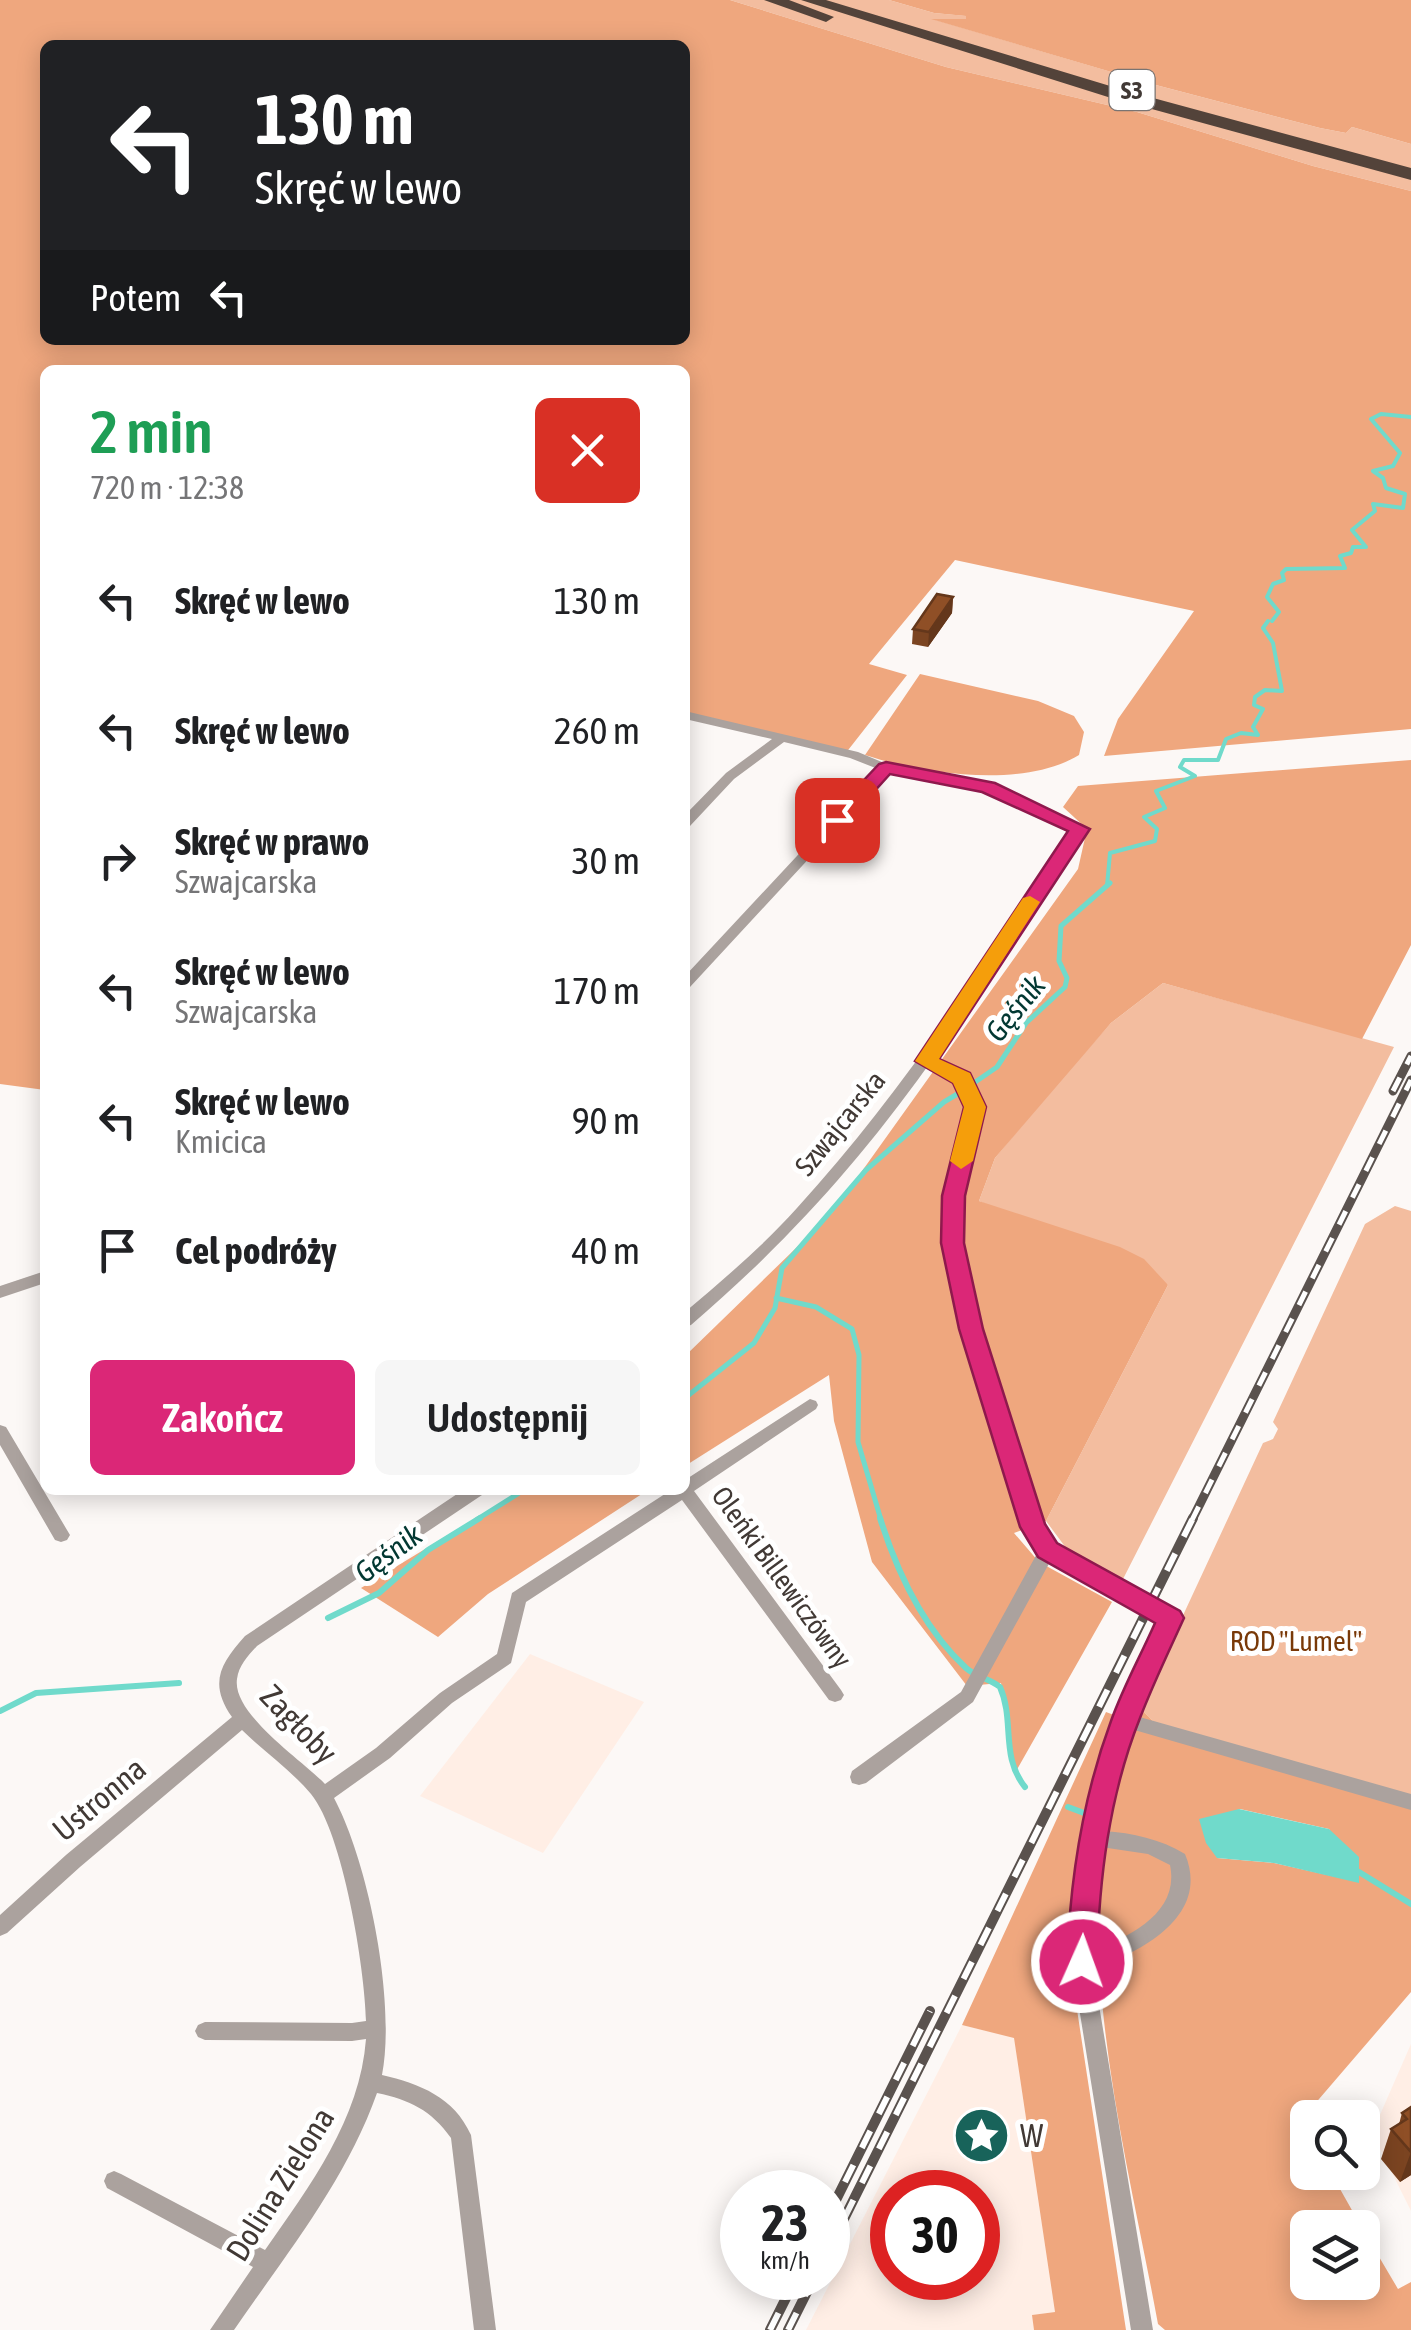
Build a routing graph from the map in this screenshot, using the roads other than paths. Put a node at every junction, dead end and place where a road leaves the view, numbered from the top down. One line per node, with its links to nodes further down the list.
1 (772, 0): 4 (highway)
2 (809, 0): 4 (highway, S3)
3 (835, 0): 5 (highway, S3)
4 (1114, 94): 6 (highway, S3)
5 (1411, 166)
6 (1411, 174)
7 (690, 716): 8 (street, Szwajcarska)
8 (783, 737): 9 (street, Szwajcarska); 10 (street)
9 (886, 768): 11 (street); 12 (street, Szwajcarska)
10 (690, 818)
11 (690, 979)
12 (926, 1061): 15 (street, Szwajcarska); 23 (street)
13 (40, 1279): 14 (street)
14 (0, 1292)
15 (690, 1317)
16 (810, 1405): 18 (street, Oleńki Billewiczówny)
17 (0, 1431): 22 (street)
18 (690, 1486)
19 (468, 1495): 25 (street, Zagłoby)
20 (676, 1495): 28 (street, Oleńki Billewiczówny)
21 (688, 1495): 24 (street, Oleńki Billewiczówny)
22 (61, 1535)
23 (1048, 1550): 26 (street); 27 (street)
24 (835, 1696)
25 (241, 1720): 28 (street, Zagłoby); 32 (street, Ustronna)
26 (1125, 1720): 29 (street); 30 (street)
27 (860, 1777)
28 (322, 1795): 31 (street, Zagłoby)
29 (1411, 1802)
30 (1094, 1838): 33 (street); 33 (street)
31 (354, 1886): 34 (street, Dolina Zielona)
32 (0, 1928)
33 (1082, 1964): 41 (street)
34 (377, 2028): 35 (street); 36 (street, Dolina Zielona)
35 (205, 2031)
36 (371, 2082): 38 (street, Dolina Zielona); 40 (street)
37 (114, 2181): 38 (street)
38 (267, 2263): 39 (street, Dolina Zielona)
39 (222, 2330)
40 (485, 2330)
41 (1142, 2330)

